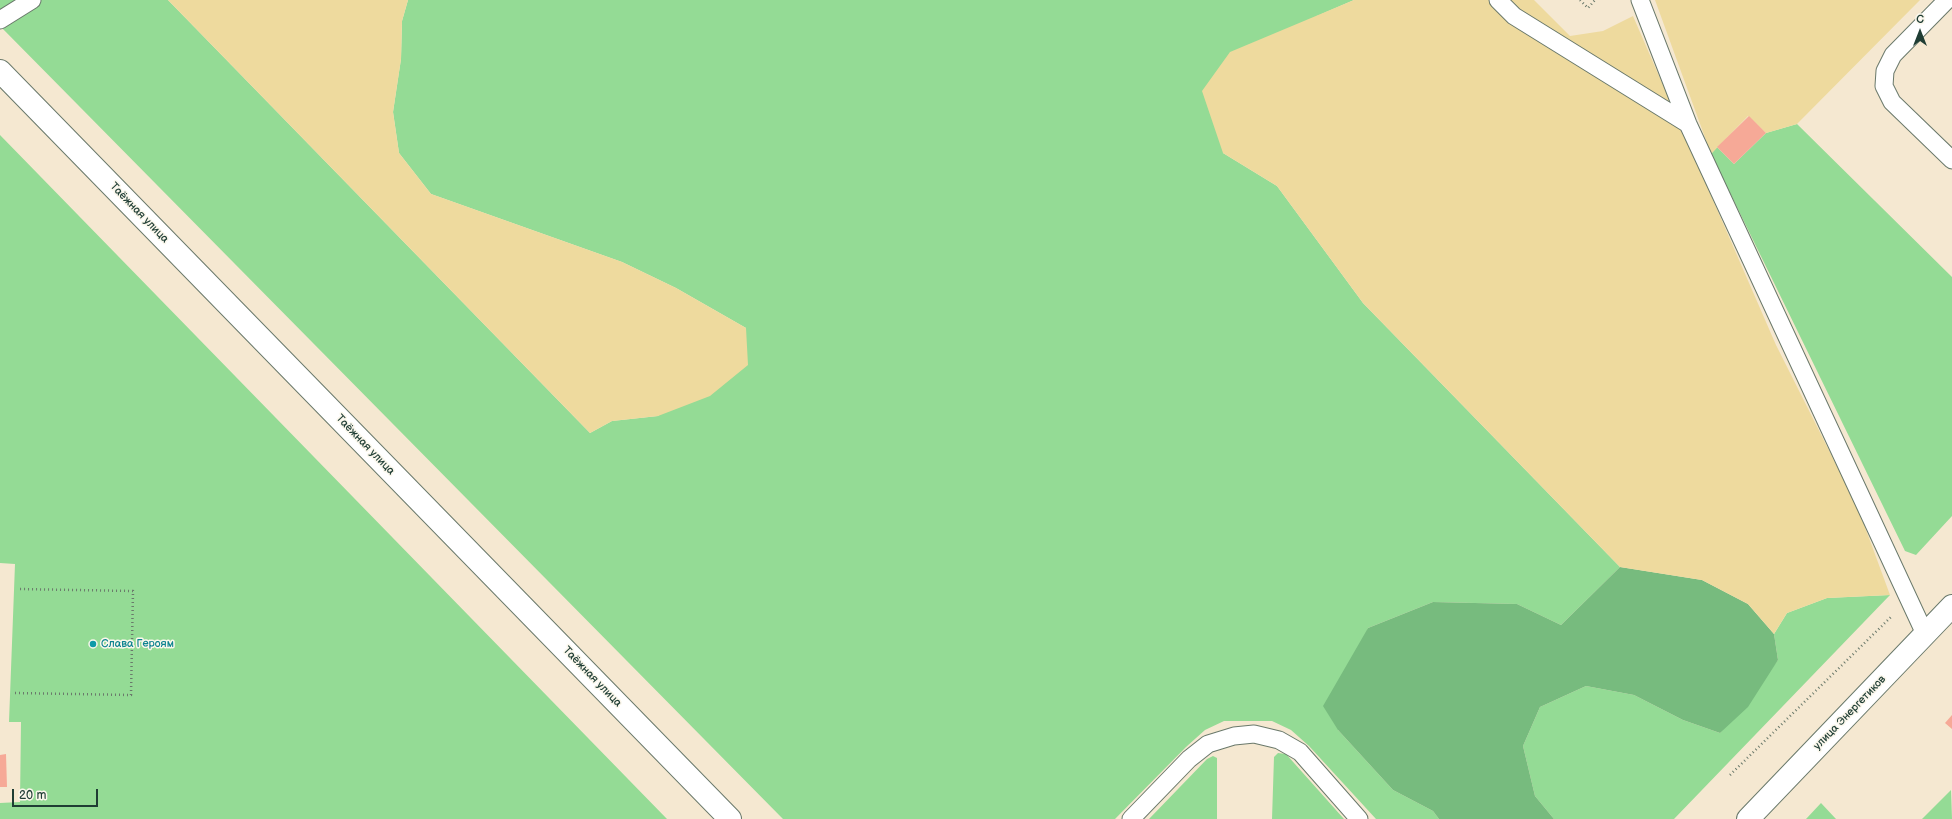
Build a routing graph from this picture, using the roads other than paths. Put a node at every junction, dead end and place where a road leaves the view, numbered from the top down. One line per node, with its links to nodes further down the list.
1 (32, 0): 5 (lane)
2 (1498, 0): 7 (lane)
3 (1640, 0): 7 (lane)
4 (1946, 0): 8 (lane)
5 (0, 20)
6 (0, 71): 12 (street, Таёжная улица)
7 (1688, 124): 10 (lane)
8 (1952, 160)
9 (1952, 606): 10 (street, улица Энергетиков)
10 (1925, 634): 11 (street, улица Энергетиков)
11 (1749, 818)
12 (730, 819)
13 (1131, 819): 14 (lane)
14 (1359, 819)

